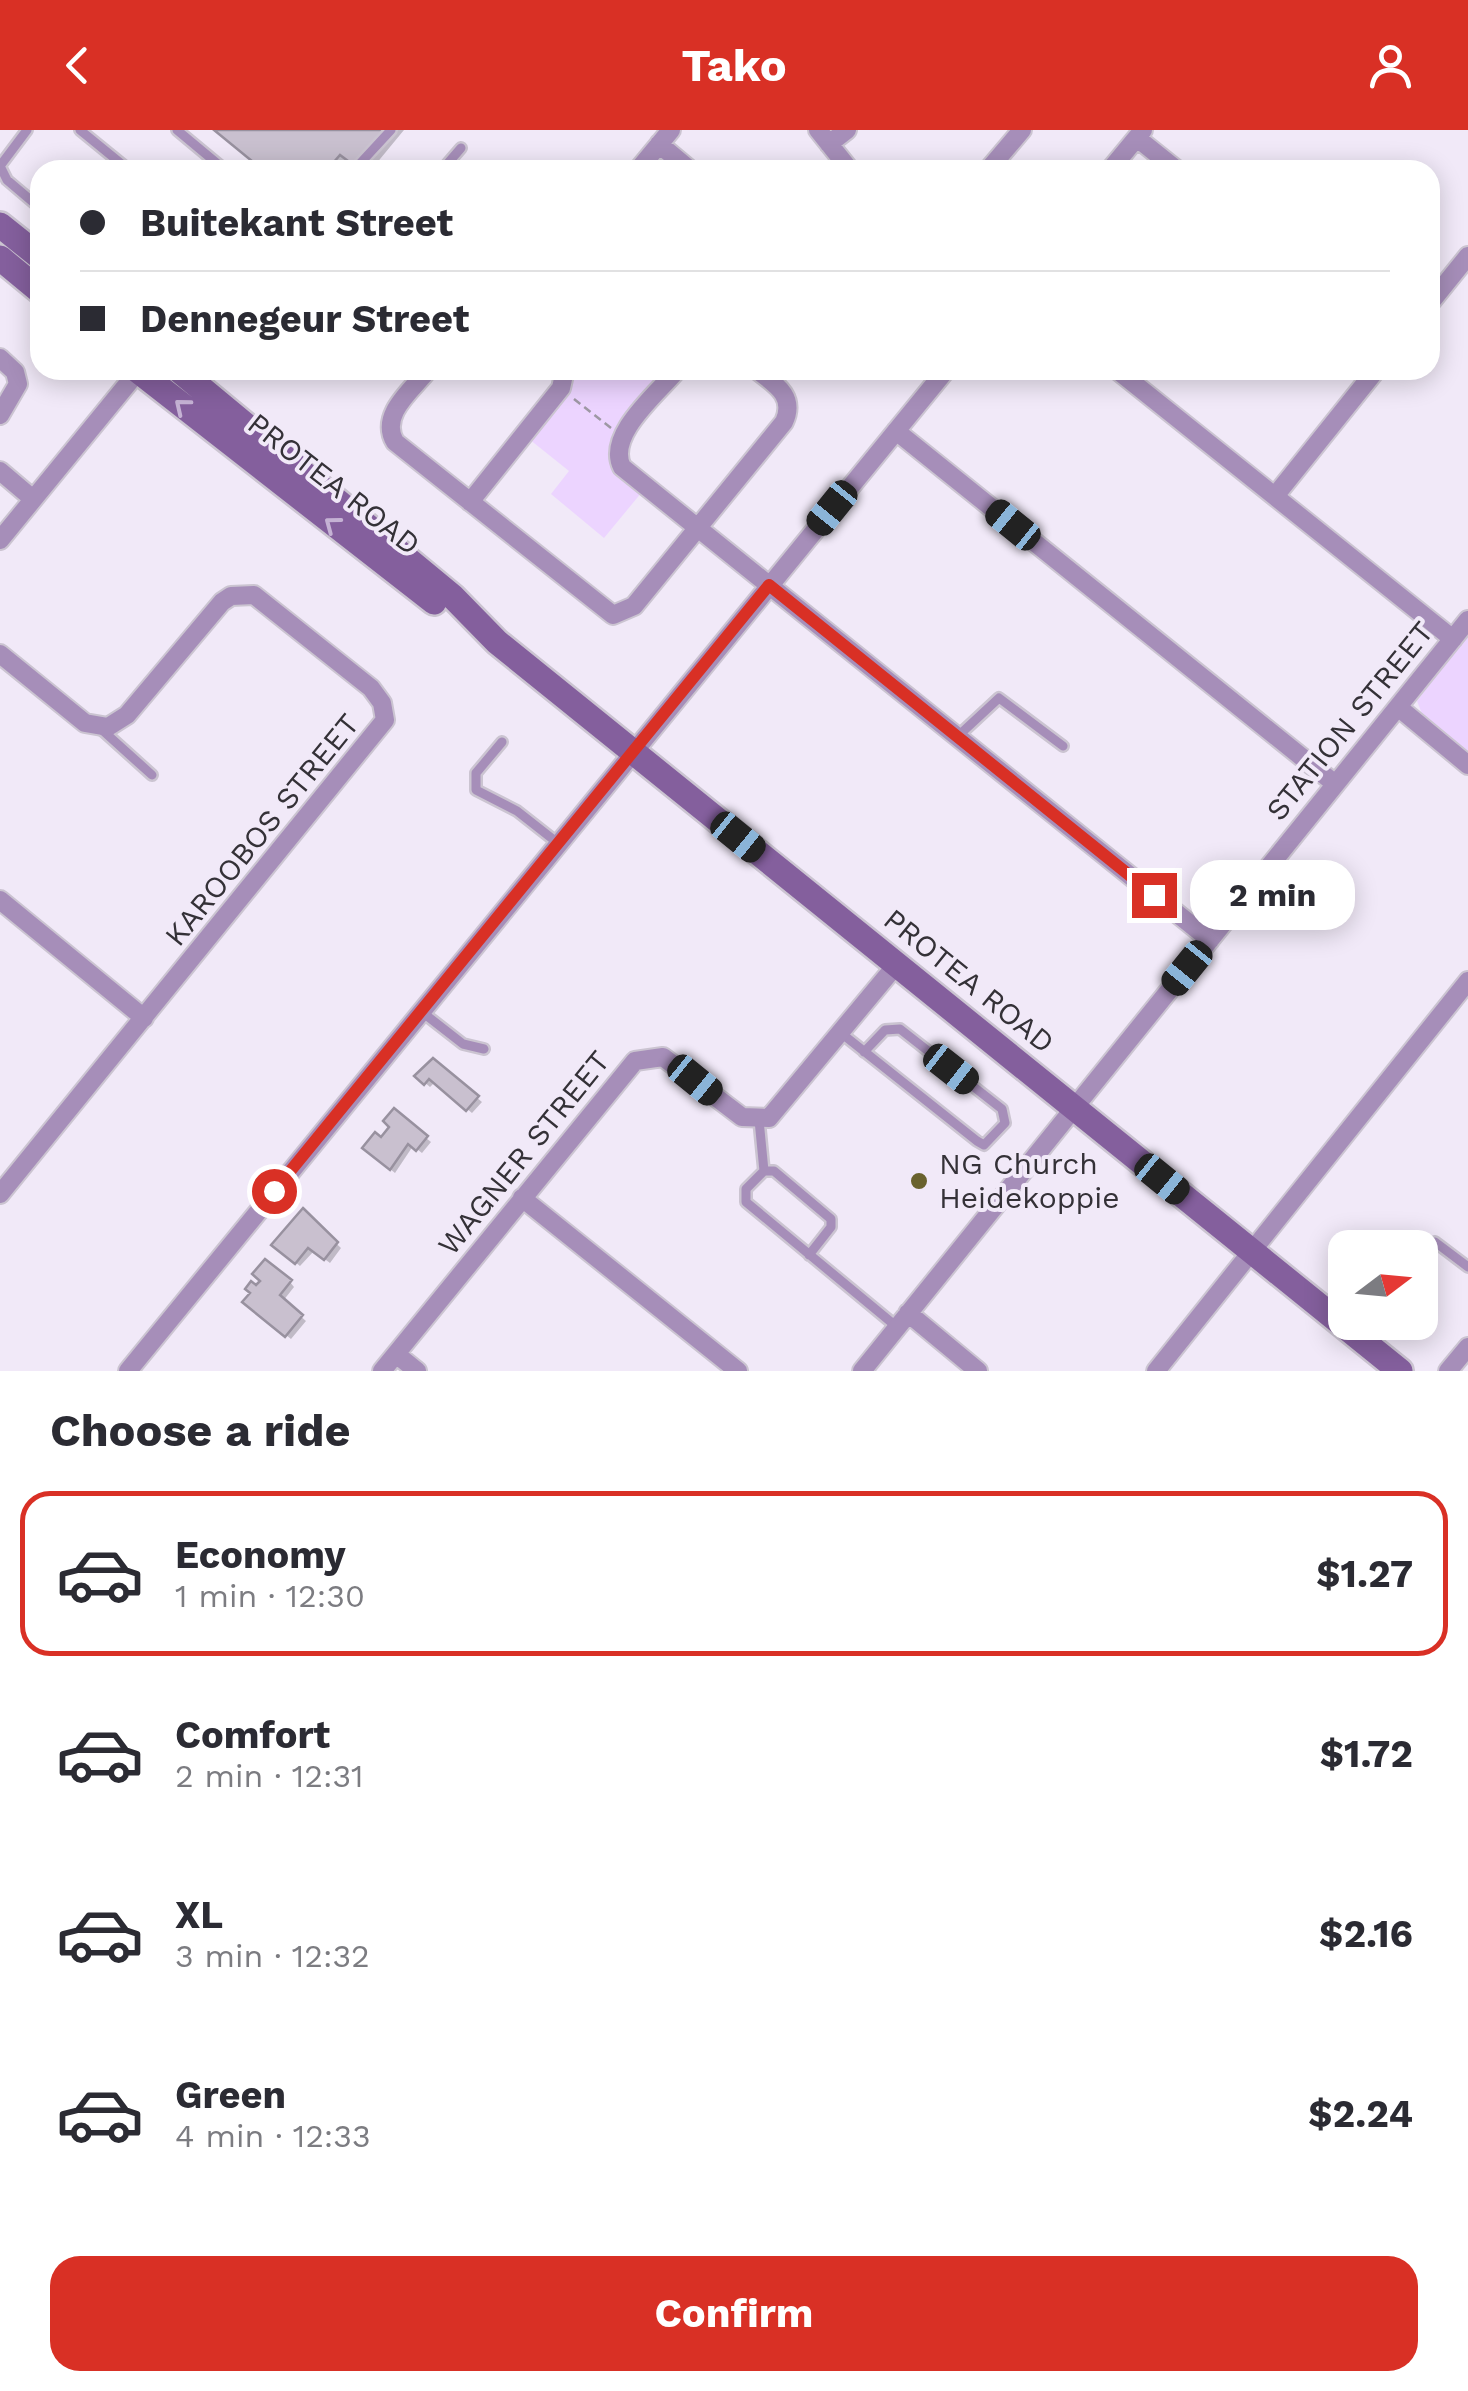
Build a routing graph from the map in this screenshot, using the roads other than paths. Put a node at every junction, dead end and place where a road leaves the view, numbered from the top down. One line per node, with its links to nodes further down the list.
1 (26, 130): 21 (lane)
2 (80, 130): 11 (lane)
3 (177, 130): 12 (lane)
4 (390, 130): 13 (lane)
5 (847, 130): 9 (street)
6 (1022, 130): 18 (street)
7 (1140, 134): 19 (street); 20 (street)
8 (665, 137): 15 (street); 16 (street)
9 (823, 137): 17 (street)
10 (461, 148): 14 (lane)
11 (117, 160)
12 (214, 160)
13 (363, 160)
14 (451, 160)
15 (646, 160)
16 (682, 160)
17 (842, 160)
18 (996, 160)
19 (1118, 160)
20 (1167, 160)
21 (30, 200)
22 (0, 225): 23 (street)
23 (30, 249)
24 (1468, 256): 27 (street)
25 (0, 258): 26 (street)
26 (30, 284)
27 (1440, 291)
28 (0, 358): 39 (street)
29 (134, 380): 43 (street)
30 (147, 380): 50 (street, PROTEA ROAD, one-way to 30)
31 (191, 380): 50 (street, PROTEA ROAD)
32 (420, 380): 44 (street)
33 (562, 380): 44 (street)
34 (669, 380): 45 (street)
35 (768, 380): 45 (street)
36 (938, 380): 40 (street)
37 (1130, 380): 42 (street)
38 (1368, 380): 42 (street)
39 (0, 415)
40 (896, 430): 47 (street); 60 (street)
41 (0, 472): 43 (street)
42 (1274, 496): 49 (street)
43 (33, 499): 46 (street)
44 (470, 502): 45 (street)
45 (696, 528): 47 (street)
46 (0, 540)
47 (769, 585): 54 (street); 57 (street)
48 (1468, 620): 49 (street, STATION STREET)
49 (1452, 639): 52 (street, STATION STREET)
50 (497, 642): 57 (street, PROTEA ROAD)
51 (0, 654): 53 (street)
52 (1398, 707): 58 (street); 60 (street, STATION STREET)
53 (99, 728): 59 (lane); 67 (street, KAROOBOS STREET)
54 (957, 736): 56 (lane); 63 (street)
55 (502, 742): 61 (lane)
56 (1063, 746)
57 (632, 752): 61 (street); 64 (street, PROTEA ROAD)
58 (1468, 765)
59 (152, 775)
60 (1334, 783): 63 (street, STATION STREET)
61 (558, 844): 66 (street)
62 (0, 900): 67 (street)
63 (1210, 940): 71 (street, STATION STREET)
64 (897, 964): 68 (street); 71 (street, PROTEA ROAD)
65 (1468, 981): 77 (street)
66 (420, 1010): 69 (lane); 85 (street)
67 (144, 1018): 74 (street, KAROOBOS STREET)
68 (841, 1034): 70 (lane); 72 (street)
69 (484, 1049)
70 (864, 1052): 70 (lane)
71 (1074, 1107): 77 (street, PROTEA ROAD); 81 (street, STATION STREET)
72 (760, 1120): 73 (lane); 75 (street, WAGNER STREET)
73 (764, 1172): 78 (lane); 78 (lane)
74 (0, 1194)
75 (522, 1198): 84 (street, WAGNER STREET); 88 (street)
76 (1438, 1244): 79 (lane)
77 (1251, 1252): 80 (street, PROTEA ROAD); 91 (street)
78 (809, 1255): 81 (lane)
79 (1468, 1267)
80 (1328, 1307)
81 (903, 1320): 89 (street, STATION STREET); 90 (street)
82 (1369, 1340): 92 (street, PROTEA ROAD)
83 (1468, 1346): 93 (street)
84 (396, 1354): 86 (street, WAGNER STREET); 87 (street)
85 (128, 1371)
86 (382, 1371)
87 (418, 1371)
88 (738, 1371)
89 (862, 1371)
90 (978, 1371)
91 (1156, 1371)
92 (1400, 1371)
93 (1448, 1371)

